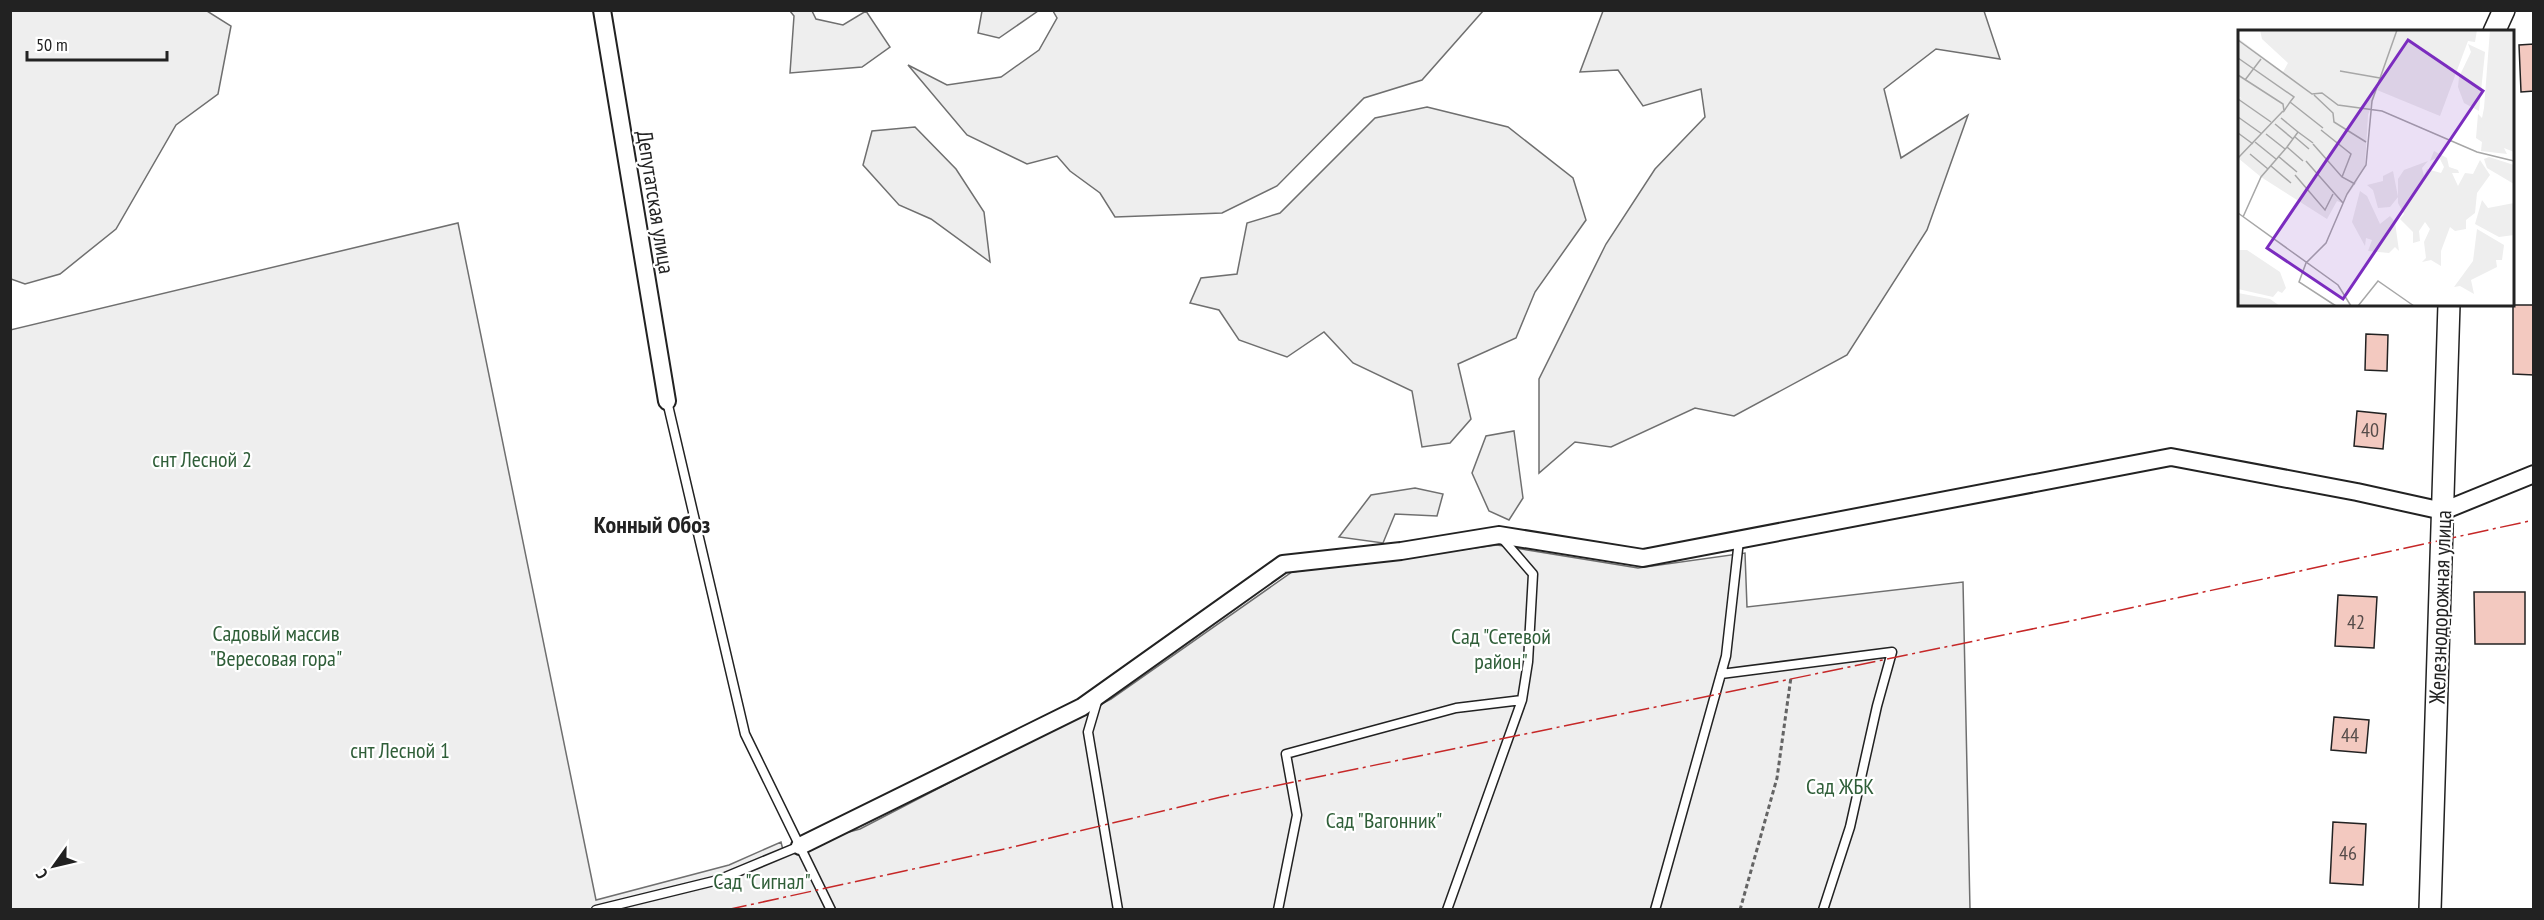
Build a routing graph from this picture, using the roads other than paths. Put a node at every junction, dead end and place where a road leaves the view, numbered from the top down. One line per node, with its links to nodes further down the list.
1 (602, 10): 5 (street, Депутатская улица)
2 (2504, 10): 3 (street)
3 (2495, 30)
4 (2449, 306): 7 (street, Железнодорожная улица)
5 (667, 400): 13 (lane)
6 (2534, 474): 7 (street)
7 (2444, 511): 9 (street); 21 (street, Железнодорожная улица)
8 (1499, 534): 9 (street); 11 (street); 12 (lane)
9 (1739, 539): 10 (lane)
10 (1721, 674): 19 (lane); 20 (lane)
11 (1100, 694): 13 (street); 16 (lane)
12 (1522, 700): 17 (lane); 18 (lane)
13 (800, 846): 14 (lane); 15 (lane)
14 (596, 909)
15 (831, 909)
16 (1118, 909)
17 (1278, 909)
18 (1447, 909)
19 (1655, 909)
20 (1822, 909)
21 (2430, 909)

